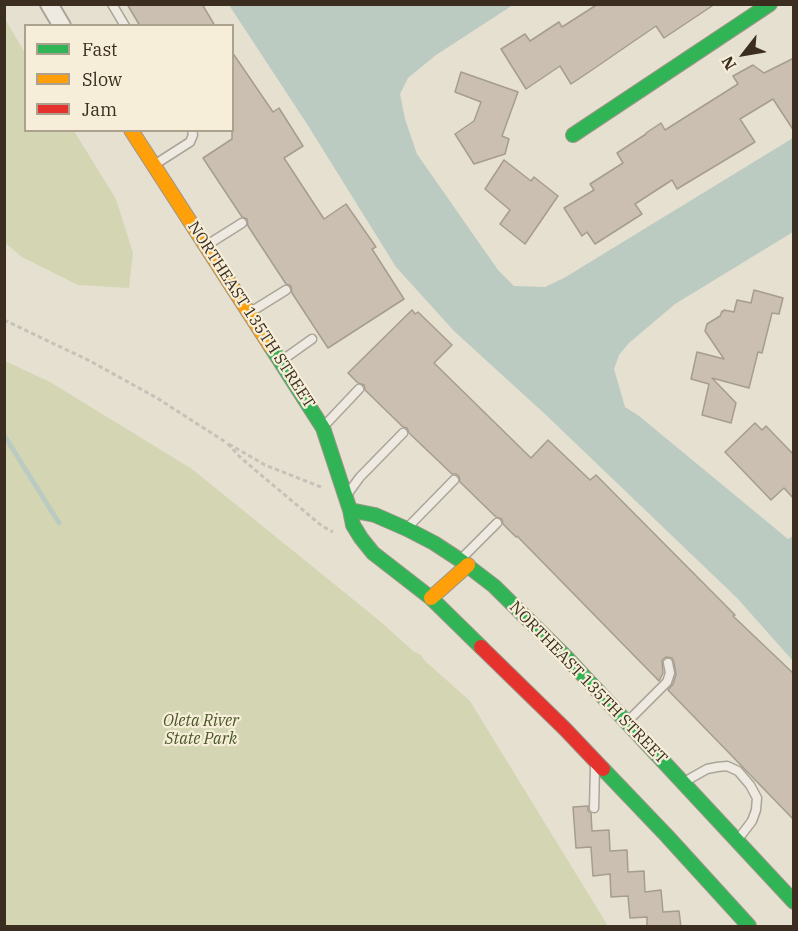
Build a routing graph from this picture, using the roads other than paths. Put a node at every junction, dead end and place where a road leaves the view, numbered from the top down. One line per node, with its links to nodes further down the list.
1 (49, 4): 4 (street)
2 (111, 4): 5 (lane)
3 (770, 4): 8 (street)
4 (61, 24)
5 (124, 24)
6 (132, 132): 9 (street, NORTHEAST 135TH STREET)
7 (192, 132): 9 (lane)
8 (573, 135)
9 (154, 165): 11 (street, NORTHEAST 135TH STREET)
10 (242, 223): 11 (lane)
11 (206, 246): 13 (street, NORTHEAST 135TH STREET)
12 (286, 290): 13 (lane)
13 (249, 313): 15 (street, NORTHEAST 135TH STREET)
14 (312, 339): 15 (lane)
15 (280, 361): 17 (street, NORTHEAST 135TH STREET)
16 (359, 389): 17 (lane)
17 (323, 428): 20 (street, NORTHEAST 135TH STREET)
18 (404, 433): 20 (lane)
19 (454, 480): 22 (lane)
20 (347, 503): 22 (street, NORTHEAST 135TH STREET); 24 (street, NORTHEAST 135TH STREET)
21 (497, 522): 23 (lane)
22 (406, 529): 23 (street, NORTHEAST 135TH STREET)
23 (464, 562): 24 (street); 26 (street, NORTHEAST 135TH STREET)
24 (431, 598): 27 (street, NORTHEAST 135TH STREET)
25 (668, 663): 26 (lane)
26 (627, 722): 28 (street, NORTHEAST 135TH STREET)
27 (595, 761): 29 (lane); 32 (street, NORTHEAST 135TH STREET)
28 (684, 783): 30 (street, NORTHEAST 135TH STREET); 30 (lane)
29 (594, 808)
30 (737, 841): 31 (street, NORTHEAST 135TH STREET)
31 (794, 902)
32 (748, 927)

